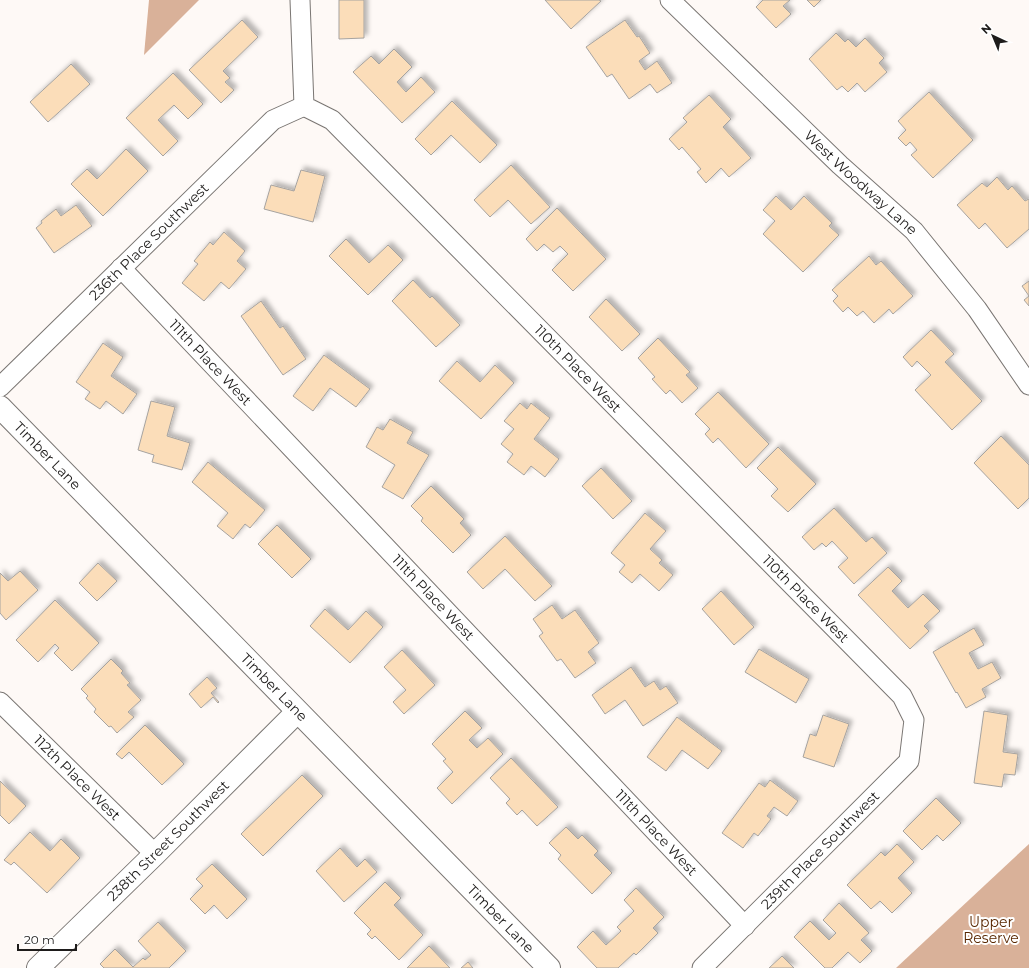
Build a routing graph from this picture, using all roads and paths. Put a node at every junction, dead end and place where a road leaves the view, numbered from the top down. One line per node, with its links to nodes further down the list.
1 (300, 0): 3 (street)
2 (670, 0): 5 (street, West Woodway Lane)
3 (304, 106): 4 (street, 236th Place Southwest); 10 (street, 110th Place West)
4 (122, 268): 6 (street, 236th Place Southwest); 12 (street, 111th Place West)
5 (1029, 385)
6 (0, 386)
7 (0, 407): 9 (street, Timber Lane)
8 (0, 702): 11 (street, 112th Place West)
9 (297, 712): 11 (street, 238th Street Southwest); 14 (street, Timber Lane)
10 (914, 720): 12 (street, 239th Place Southwest)
11 (155, 854): 13 (street, 238th Street Southwest)
12 (745, 926): 15 (street, 239th Place Southwest)
13 (38, 968)
14 (549, 968)
15 (702, 968)

